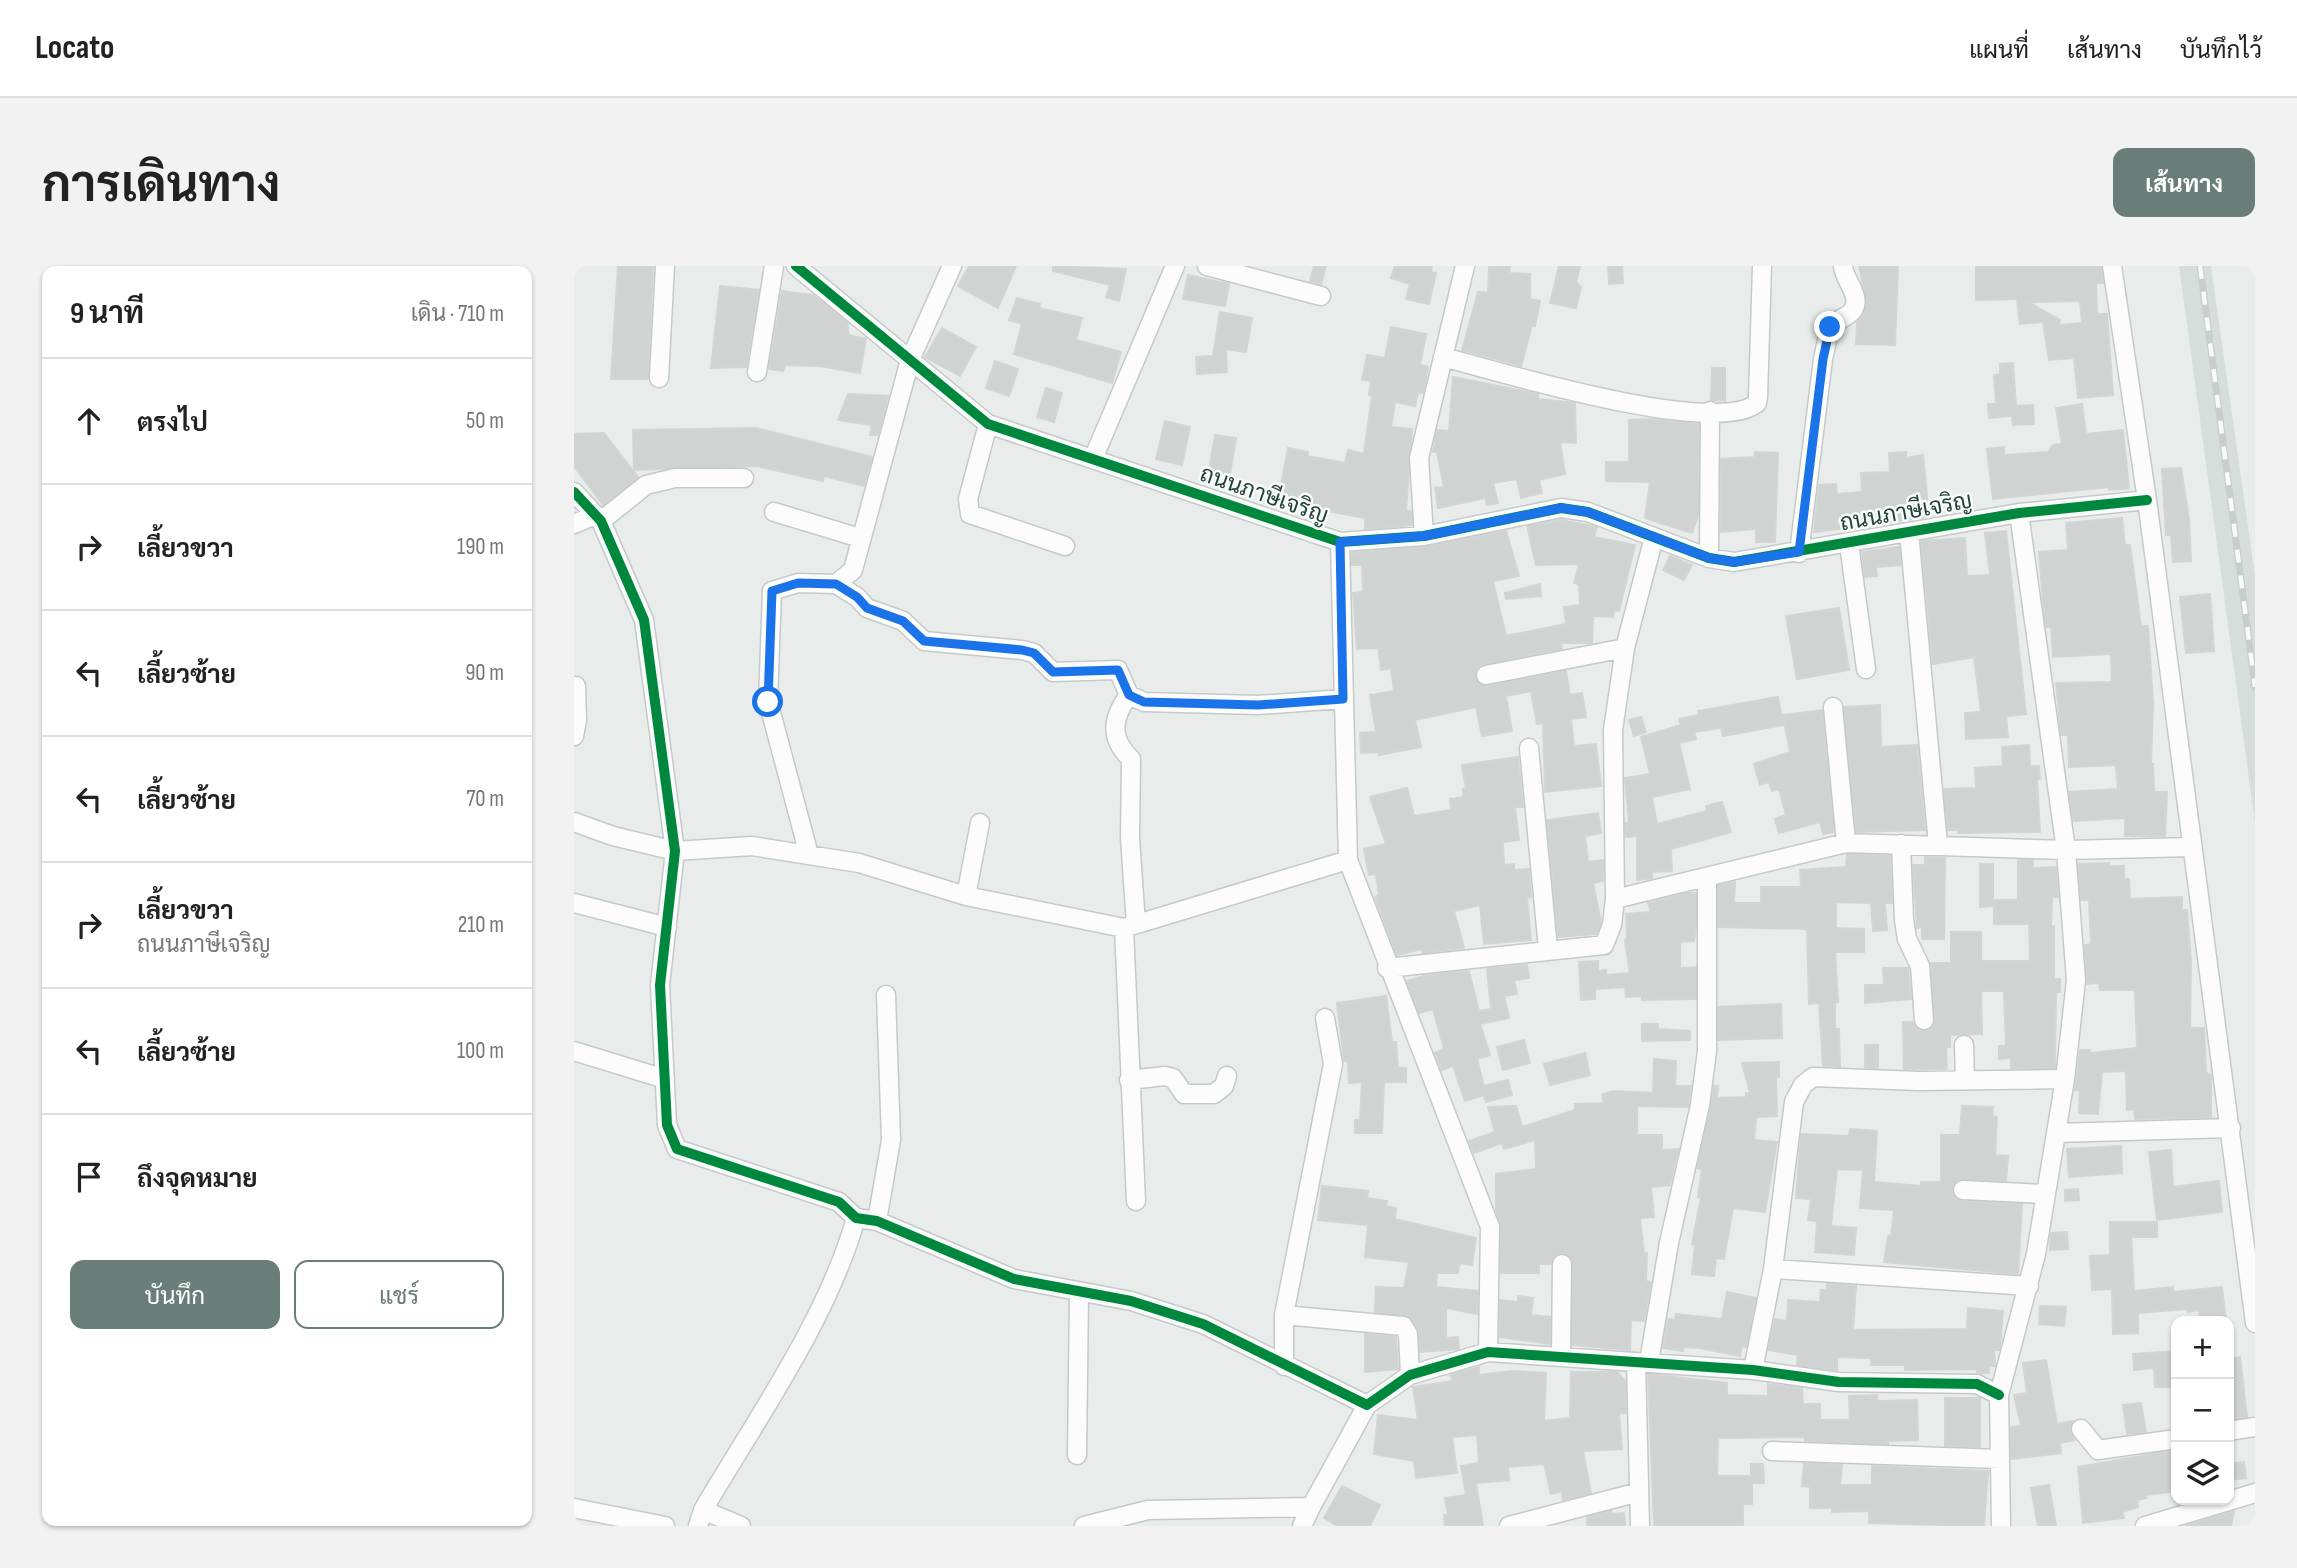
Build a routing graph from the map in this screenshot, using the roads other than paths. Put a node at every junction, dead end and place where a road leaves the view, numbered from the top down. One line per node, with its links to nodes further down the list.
1 (665, 266): 15 (street)
2 (774, 266): 14 (street)
3 (796, 266): 13 (street, ถนนภาษีเจริญ)
4 (952, 266): 13 (street)
5 (1207, 266): 11 (street)
6 (1465, 266): 12 (street)
7 (1762, 266): 16 (street)
8 (1843, 266): 33 (street)
9 (2112, 266): 21 (street)
10 (1168, 268): 18 (street)
11 (1321, 296)
12 (1443, 357): 16 (street); 27 (street)
13 (910, 360): 17 (street, ถนนภาษีเจริญ); 29 (street)
14 (757, 372)
15 (659, 378)
16 (1710, 411): 34 (street)
17 (988, 424): 18 (street, ถนนภาษีเจริญ); 32 (street)
18 (1093, 459): 30 (street, ถนนภาษีเจริญ)
19 (744, 478): 24 (street)
20 (574, 492): 24 (street)
21 (2147, 500): 23 (street, ถนนภาษีเจริญ); 50 (street)
22 (774, 512): 29 (street)
23 (2019, 513): 26 (street, ถนนภาษีเจริญ); 51 (street)
24 (598, 518): 25 (street); 52 (street)
25 (574, 524)
26 (1909, 532): 31 (street, ถนนภาษีเจริญ); 49 (street)
27 (1424, 536): 28 (street, ถนนภาษีเจริญ); 30 (street, ถนนภาษีเจริญ)
28 (1654, 537): 34 (street, ถนนภาษีเจริญ); 36 (street)
29 (860, 538): 35 (street)
30 (1340, 542): 41 (street)
31 (1849, 544): 33 (street, ถนนภาษีเจริญ); 37 (street)
32 (1065, 545)
33 (1799, 552): 34 (street, ถนนภาษีเจริญ)
34 (1709, 558)
35 (836, 584): 40 (street); 53 (street)
36 (1625, 648): 38 (street); 57 (street)
37 (1866, 669)
38 (1486, 675)
39 (576, 685): 43 (street)
40 (1129, 695): 41 (street); 59 (street)
41 (1343, 699): 54 (street)
42 (1833, 707): 47 (street)
43 (574, 737)
44 (1529, 748): 61 (street)
45 (574, 822): 52 (street)
46 (980, 823): 56 (street)
47 (1846, 843): 48 (street); 55 (street)
48 (1901, 845): 49 (street); 65 (street)
49 (1938, 845): 51 (street)
50 (2192, 847): 51 (street); 73 (street)
51 (2066, 850): 70 (street)
52 (675, 851): 53 (street); 60 (street)
53 (809, 855): 56 (street)
54 (1348, 860): 59 (street); 62 (street)
55 (1707, 878): 57 (street); 90 (street)
56 (966, 896): 59 (street)
57 (1615, 899): 61 (street)
58 (574, 903): 60 (street)
59 (1130, 926): 71 (street)
60 (667, 927): 69 (street)
61 (1548, 948): 62 (street)
62 (1387, 968): 88 (street)
63 (886, 995): 79 (street)
64 (1325, 1018): 86 (street)
65 (1924, 1020)
66 (1964, 1045): 72 (street)
67 (574, 1051): 69 (street)
68 (1227, 1076): 71 (street)
69 (665, 1079): 78 (street)
70 (2065, 1079): 72 (street); 74 (street)
71 (1129, 1080): 77 (street)
72 (1965, 1080): 82 (street)
73 (2231, 1128): 74 (street); 80 (street)
74 (2056, 1133): 76 (street)
75 (1963, 1190): 76 (street)
76 (2045, 1194): 84 (street)
77 (1136, 1200)
78 (856, 1218): 79 (street); 107 (street)
79 (877, 1221): 85 (street)
80 (2244, 1253): 83 (street); 87 (street)
81 (1562, 1264): 89 (street)
82 (1773, 1269): 84 (street); 92 (street)
83 (2255, 1269)
84 (2029, 1286): 94 (street)
85 (1079, 1293): 91 (street); 101 (street)
86 (1284, 1315): 91 (street); 93 (street)
87 (2255, 1323)
88 (1488, 1352): 89 (street); 93 (street)
89 (1561, 1355): 90 (street)
90 (1642, 1362): 92 (street); 103 (street)
91 (1284, 1366): 95 (street)
92 (1753, 1370): 94 (street)
93 (1410, 1376): 95 (street)
94 (1999, 1395): 102 (street)
95 (1367, 1405): 105 (street)
96 (2255, 1427): 98 (street)
97 (2081, 1429): 99 (street)
98 (2234, 1431)
99 (2171, 1440)
100 (1772, 1451): 102 (street)
101 (1077, 1455)
102 (2000, 1459): 115 (street)
103 (1639, 1492): 113 (street); 114 (street)
104 (2255, 1493): 116 (street)
105 (1311, 1507): 108 (street); 112 (street)
106 (574, 1508): 109 (street)
107 (701, 1518): 110 (street)
108 (1165, 1519): 111 (street)
109 (665, 1526)
110 (741, 1526)
111 (1084, 1526)
112 (1302, 1526)
113 (1509, 1526)
114 (1640, 1526)
115 (2001, 1526)
116 (2145, 1526)

